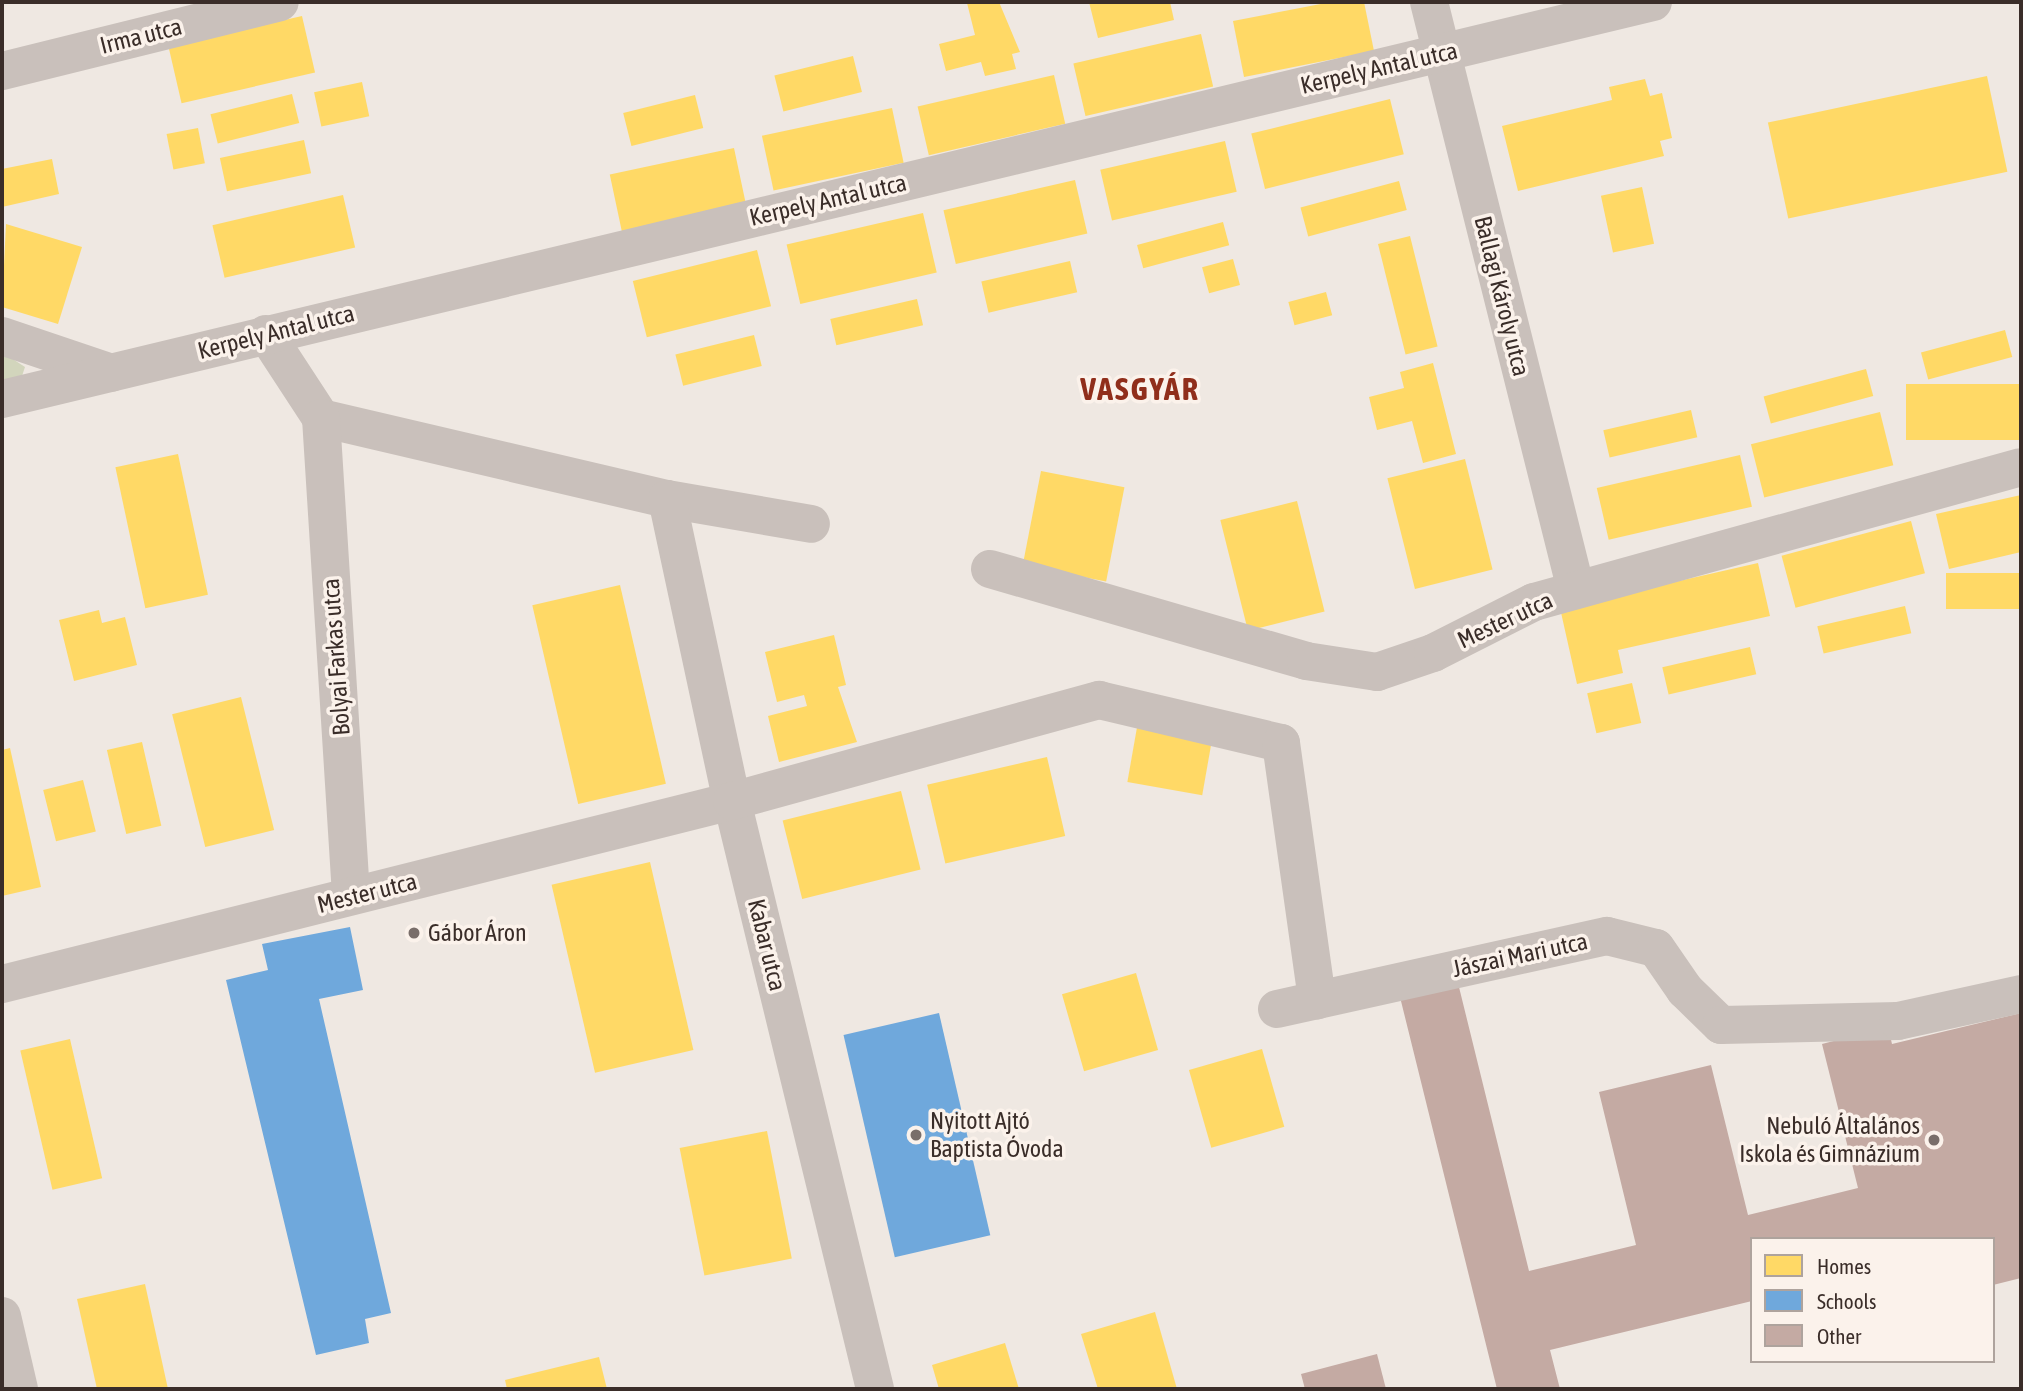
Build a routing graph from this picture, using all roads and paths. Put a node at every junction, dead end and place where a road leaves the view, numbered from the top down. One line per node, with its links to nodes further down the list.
1 (281, 2): 5 (street, Irma utca)
2 (1429, 2): 4 (street, Ballagi Károly utca)
3 (1653, 2): 4 (street, Kerpely Antal utca)
4 (1441, 53): 6 (street, Kerpely Antal utca); 15 (street, Ballagi Károly utca)
5 (2, 71)
6 (266, 334): 8 (street, Kerpely Antal utca); 10 (street)
7 (2, 335): 8 (street)
8 (111, 373): 9 (street, Kerpely Antal utca)
9 (2, 399)
10 (321, 418): 12 (street); 17 (street, Bolyai Farkas utca)
11 (2021, 467): 15 (street, Mester utca)
12 (667, 499): 13 (street); 16 (street, Kabar utca)
13 (811, 524)
14 (990, 569): 15 (street, Mester utca)
15 (1576, 590)
16 (732, 801): 17 (street, Mester utca); 20 (street, Mester utca); 24 (street, Kabar utca)
17 (351, 897): 18 (street, Mester utca)
18 (2, 984)
19 (2021, 994): 20 (street, Jászai Mari utca)
20 (1317, 1000): 21 (street, Jászai Mari utca)
21 (1277, 1009)
22 (2, 1315): 23 (street)
23 (19, 1389)
24 (874, 1389)

